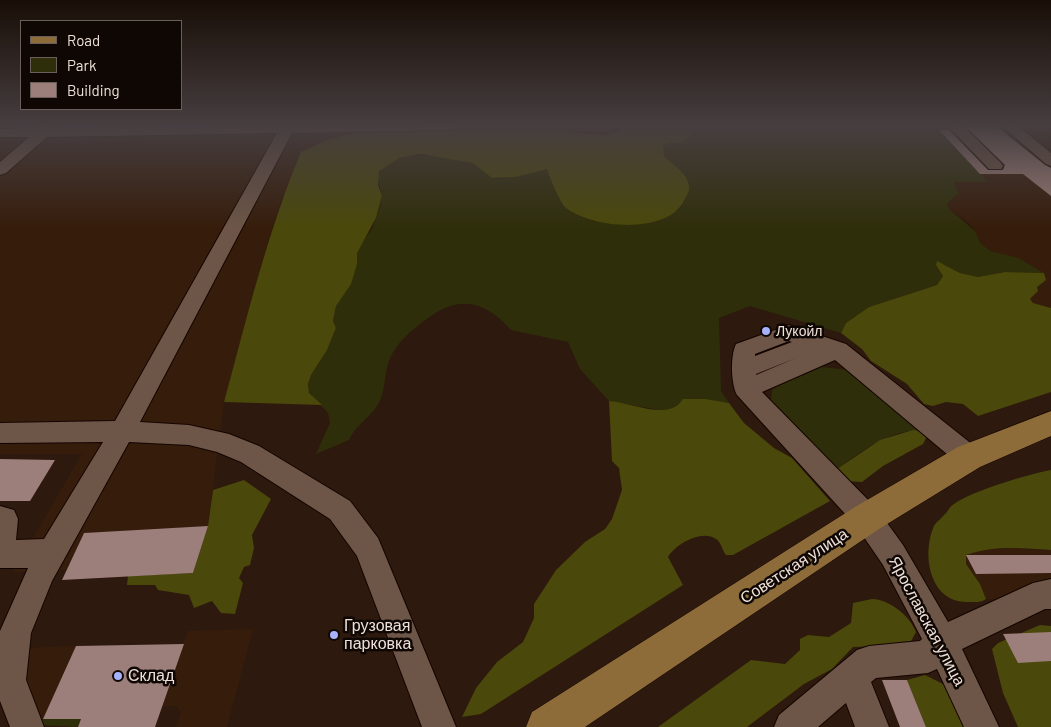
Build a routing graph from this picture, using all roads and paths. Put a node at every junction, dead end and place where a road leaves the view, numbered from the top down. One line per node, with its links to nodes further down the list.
1 (11, 160): 5 (street)
2 (269, 160): 9 (street)
3 (989, 160): 4 (street)
4 (995, 166)
5 (0, 170)
6 (838, 350): 7 (street); 7 (street); 11 (street)
7 (744, 379): 12 (street, Ярославская улица)
8 (1051, 423): 11 (main road, Советская улица)
9 (122, 431): 10 (street); 14 (street); 19 (street)
10 (0, 432)
11 (969, 458): 12 (main road, Советская улица)
12 (866, 518): 16 (street, Ярославская улица); 20 (main road, Советская улица)
13 (0, 519): 14 (street)
14 (52, 553): 18 (street)
15 (1051, 594): 16 (street)
16 (941, 642): 17 (street); 23 (street, Ярославская улица)
17 (852, 676): 21 (street); 22 (street)
18 (27, 727)
19 (439, 727)
20 (547, 727)
21 (791, 727)
22 (872, 727)
23 (982, 727)

